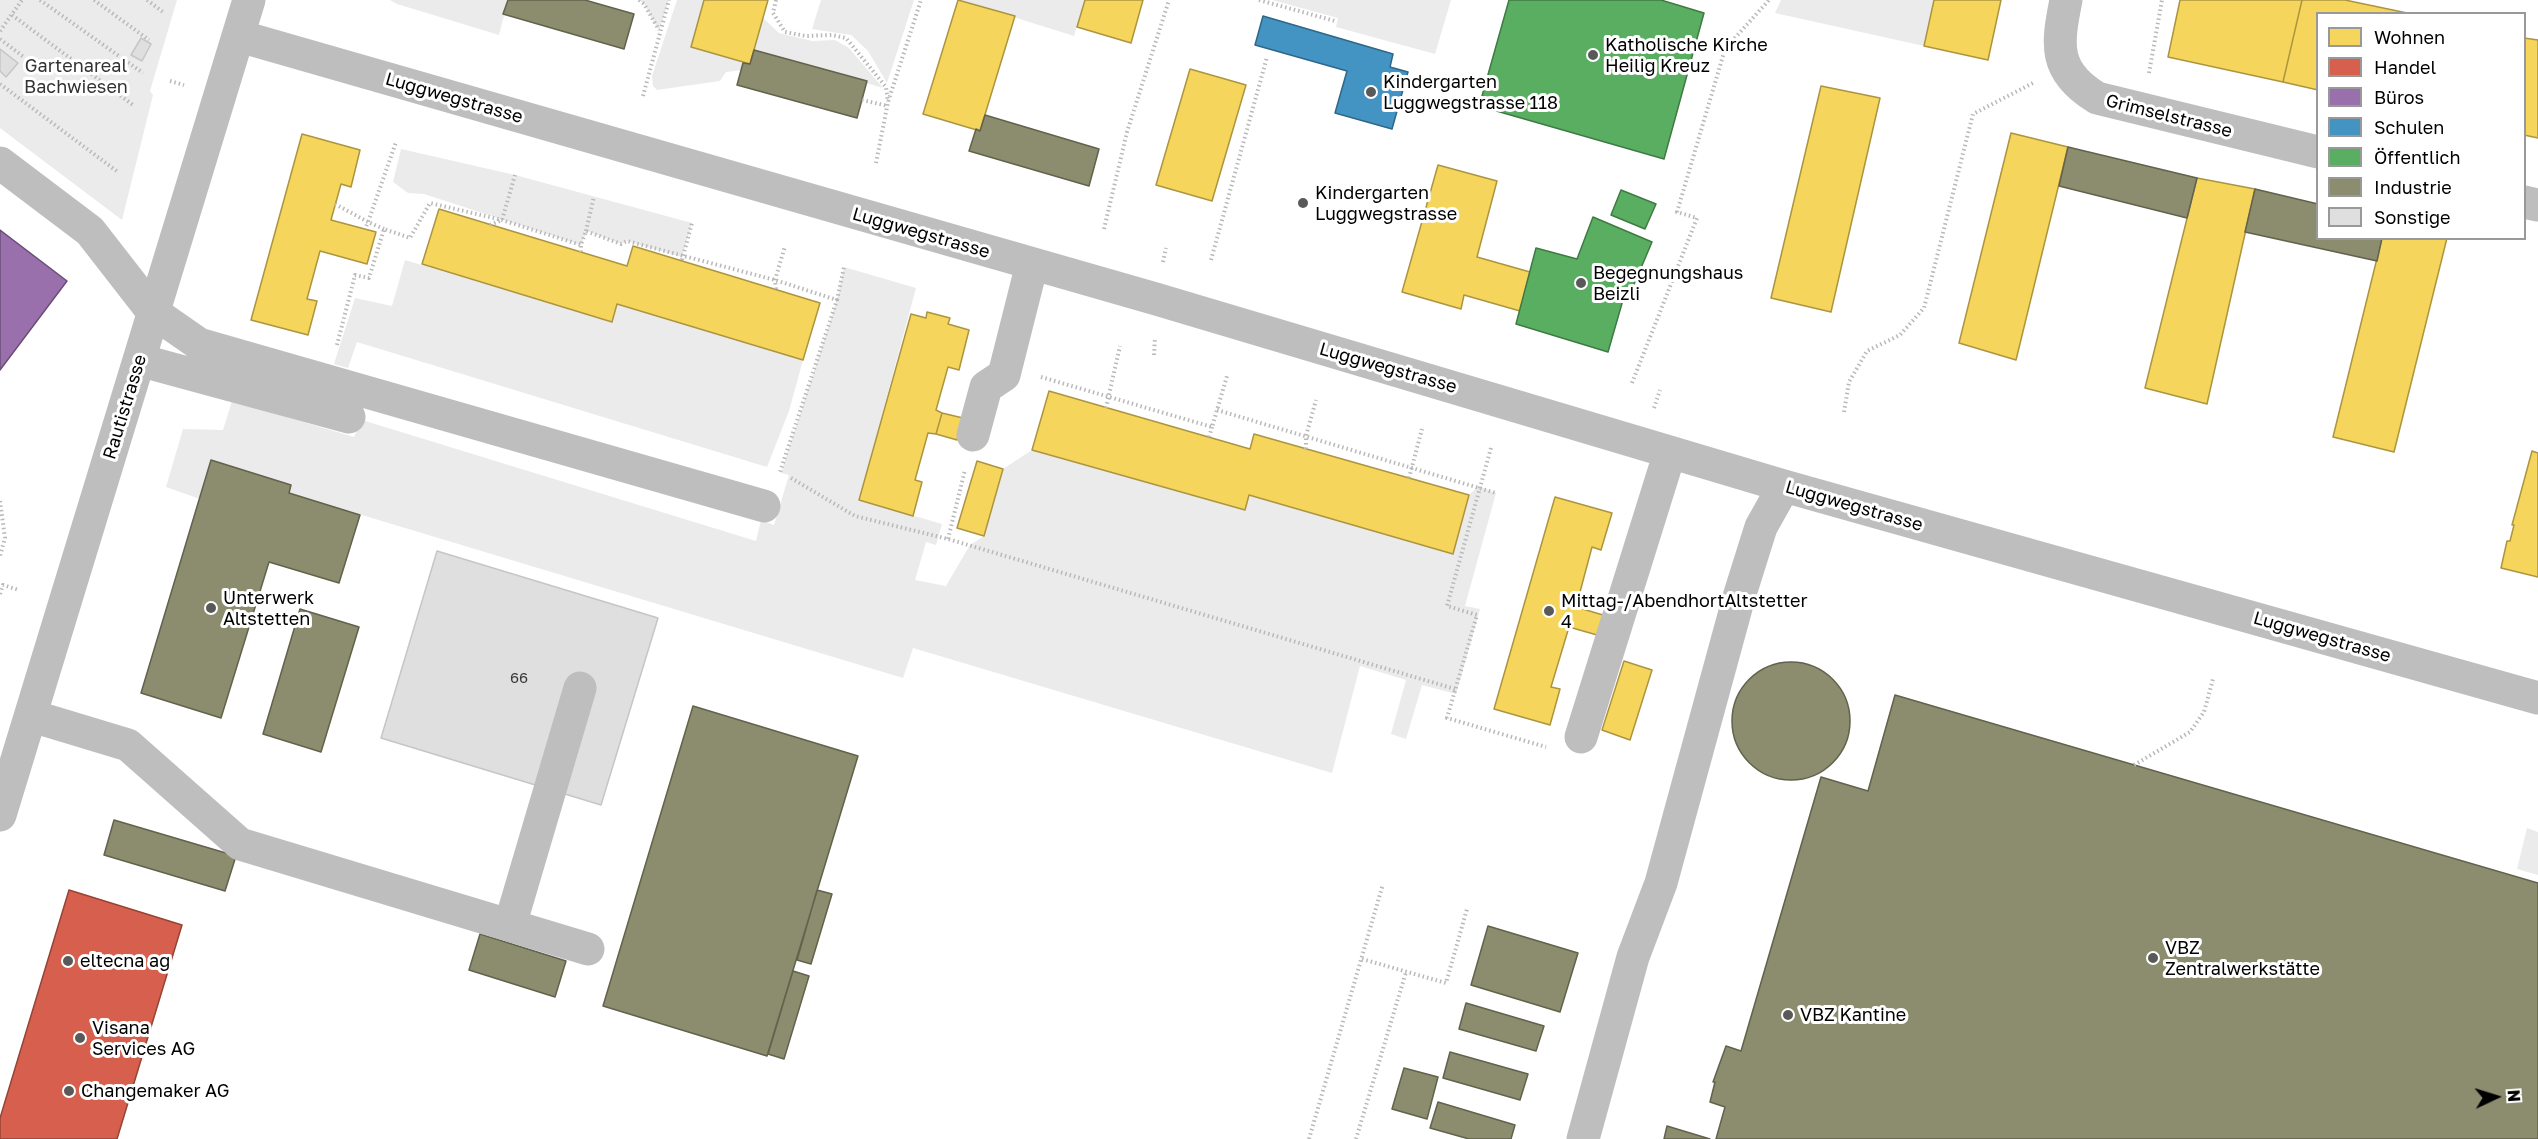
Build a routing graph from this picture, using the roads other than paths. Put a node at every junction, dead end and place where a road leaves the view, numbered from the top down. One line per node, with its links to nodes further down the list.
1 (249, 0): 3 (street, Rautistrasse)
2 (2066, 0): 4 (street, Grimselstrasse)
3 (239, 36): 6 (street, Luggwegstrasse); 7 (street, Rautistrasse)
4 (2316, 152)
5 (0, 163): 7 (street)
6 (1032, 264): 10 (street); 11 (street, Luggwegstrasse)
7 (153, 312): 8 (street, Rautistrasse); 13 (street)
8 (139, 360): 9 (street); 16 (street, Rautistrasse)
9 (349, 417)
10 (973, 435)
11 (1670, 452): 12 (street, Luggwegstrasse); 17 (street)
12 (1784, 486): 15 (street, Luggwegstrasse); 21 (street)
13 (764, 506)
14 (580, 688): 19 (street)
15 (2538, 698)
16 (32, 716): 18 (street, Rautistrasse); 19 (street)
17 (1581, 736)
18 (0, 815)
19 (510, 925): 20 (street)
20 (588, 949)
21 (1583, 1139)

